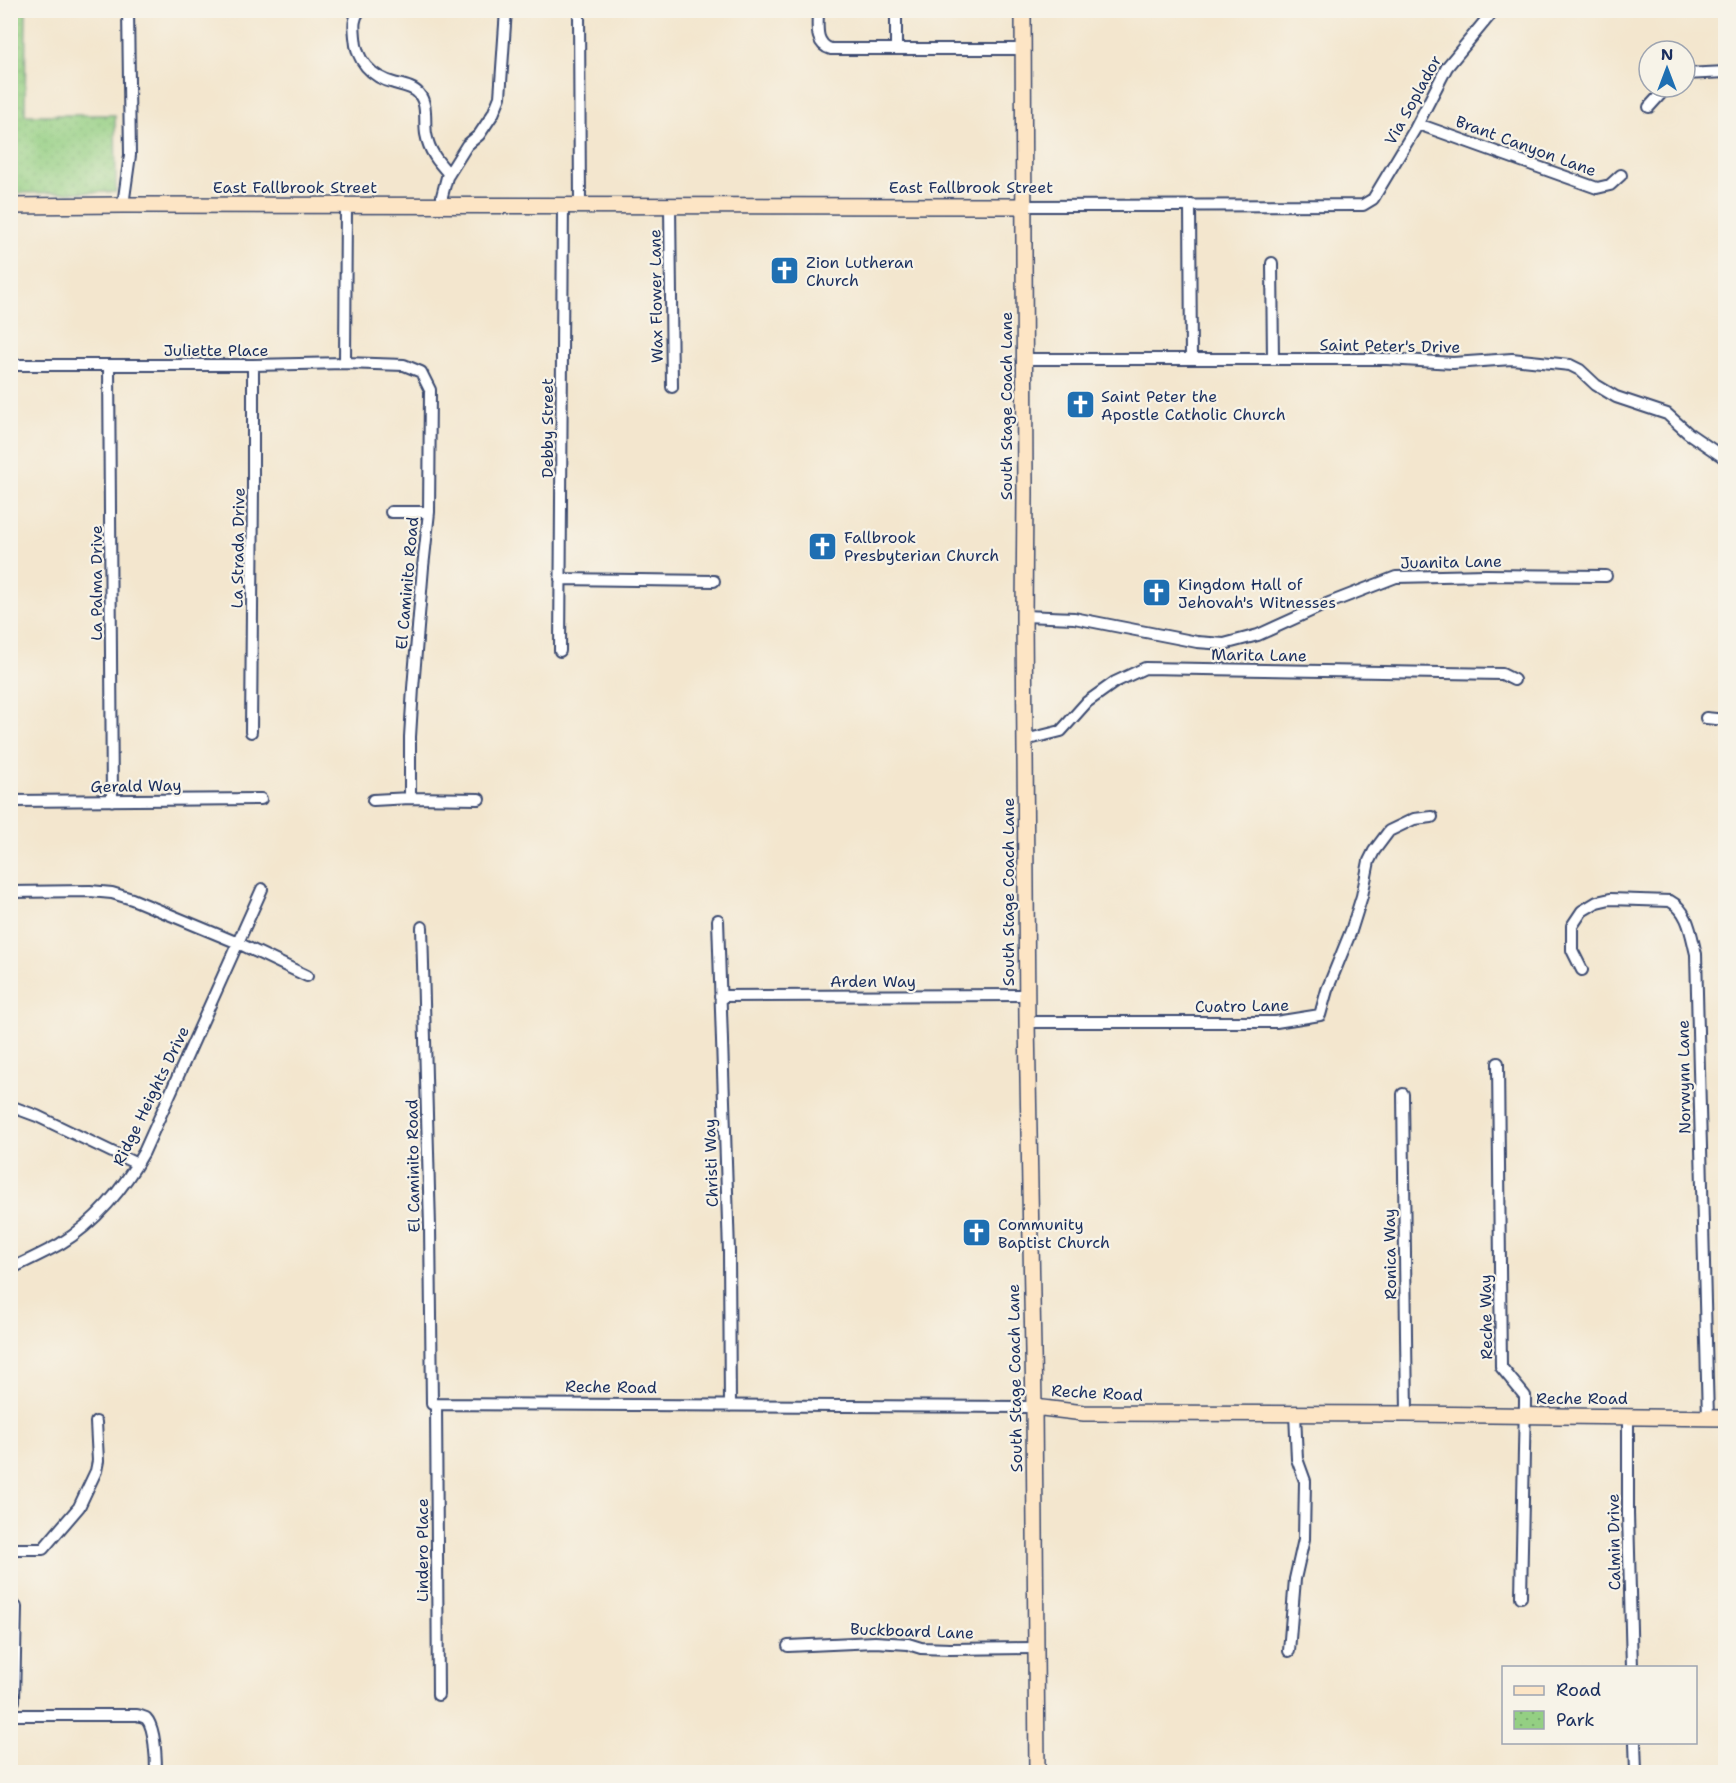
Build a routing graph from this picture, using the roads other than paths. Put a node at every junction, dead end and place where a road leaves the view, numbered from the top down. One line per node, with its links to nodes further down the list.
1 (128, 10): 18 (street)
2 (360, 10): 16 (street)
3 (506, 10): 16 (street)
4 (579, 10): 26 (street)
5 (818, 10): 9 (street)
6 (896, 10): 9 (street)
7 (1023, 10): 10 (main road, South Stage Coach Lane)
8 (1492, 10): 15 (street, Via Soplador)
9 (897, 49): 10 (street)
10 (1023, 49): 27 (main road, South Stage Coach Lane)
11 (1725, 72): 12 (street)
12 (1697, 73)
13 (1656, 99): 14 (street)
14 (1648, 107)
15 (1418, 124): 17 (street, Brant Canyon Lane); 23 (street, Via Soplador)
16 (449, 174): 19 (street)
17 (1621, 175)
18 (123, 205): 24 (main road, East Fallbrook Street); 25 (main road, East Fallbrook Street)
19 (442, 205): 20 (main road, East Fallbrook Street); 25 (main road, East Fallbrook Street)
20 (563, 205): 26 (main road, East Fallbrook Street); 42 (street, Debby Street)
21 (670, 205): 26 (main road, East Fallbrook Street); 27 (main road, East Fallbrook Street); 37 (street, Wax Flower Lane)
22 (1190, 205): 23 (street, East Fallbrook Street); 27 (street, East Fallbrook Street); 30 (street)
23 (1363, 205)
24 (10, 206)
25 (346, 206): 32 (street)
26 (580, 206)
27 (1024, 206): 29 (main road, South Stage Coach Lane)
28 (1272, 263): 31 (street)
29 (1024, 359): 30 (street, Saint Peter's Drive); 44 (main road, South Stage Coach Lane)
30 (1191, 359): 31 (street, Saint Peter's Drive)
31 (1273, 359): 38 (street, Saint Peter's Drive)
32 (345, 363): 35 (street, Juliette Place); 36 (street, Juliette Place)
33 (10, 365): 34 (street, Juliette Place)
34 (109, 365): 35 (street, Juliette Place); 56 (street, La Palma Drive)
35 (253, 365): 49 (street, La Strada Drive)
36 (421, 372): 40 (street, El Caminito Road)
37 (672, 387)
38 (1725, 459)
39 (391, 512): 40 (street)
40 (429, 512): 51 (street, El Caminito Road)
41 (1605, 576): 44 (street, Juanita Lane)
42 (560, 579): 43 (street); 45 (street, Debby Street)
43 (714, 581)
44 (1024, 616): 50 (main road, South Stage Coach Lane)
45 (560, 651)
46 (1514, 680): 50 (street, Marita Lane)
47 (1706, 718): 48 (street)
48 (1725, 720)
49 (251, 732)
50 (1025, 740): 65 (main road, South Stage Coach Lane)
51 (410, 798): 53 (street); 54 (street)
52 (261, 799): 56 (street, Gerald Way)
53 (479, 799)
54 (373, 800)
55 (10, 801): 56 (street, Gerald Way)
56 (112, 801)
57 (1432, 817): 67 (street, Cuatro Lane)
58 (262, 889): 62 (street, Ridge Heights Drive)
59 (10, 892): 62 (street)
60 (718, 920): 66 (street, Christi Way)
61 (422, 927): 73 (street, El Caminito Road)
62 (238, 943): 64 (street); 71 (street, Ridge Heights Drive)
63 (1582, 970): 80 (street, Norwynn Lane)
64 (306, 976)
65 (1027, 995): 66 (street, Arden Way); 67 (main road, South Stage Coach Lane)
66 (720, 996): 74 (street, Christi Way)
67 (1027, 1022): 75 (main road, South Stage Coach Lane)
68 (1498, 1063): 78 (street, Reche Way)
69 (1403, 1094): 77 (street, Ronica Way)
70 (10, 1106): 71 (street)
71 (138, 1164): 72 (street, Ridge Heights Drive)
72 (10, 1269)
73 (434, 1404): 74 (street, Reche Road); 90 (street, Lindero Place)
74 (730, 1406): 75 (street, Reche Road)
75 (1034, 1407): 76 (main road, Reche Road); 87 (main road, South Stage Coach Lane)
76 (1295, 1413): 77 (main road, Reche Road); 88 (street)
77 (1407, 1414): 78 (main road, Reche Road)
78 (1524, 1416): 79 (main road, Reche Road); 84 (street, Reche Way)
79 (1628, 1416): 80 (main road, Reche Road); 89 (street, Calmin Drive)
80 (1708, 1418): 81 (main road, Reche Road)
81 (1725, 1418)
82 (96, 1422): 83 (street)
83 (10, 1549)
84 (1521, 1598)
85 (15, 1607): 91 (street)
86 (788, 1646): 87 (street, Buckboard Lane)
87 (1035, 1648): 95 (main road, South Stage Coach Lane)
88 (1289, 1651)
89 (1632, 1666)
90 (438, 1695)
91 (10, 1701)
92 (10, 1715): 94 (street)
93 (1635, 1744): 96 (street)
94 (156, 1773)
95 (1037, 1773)
96 (1636, 1773)

